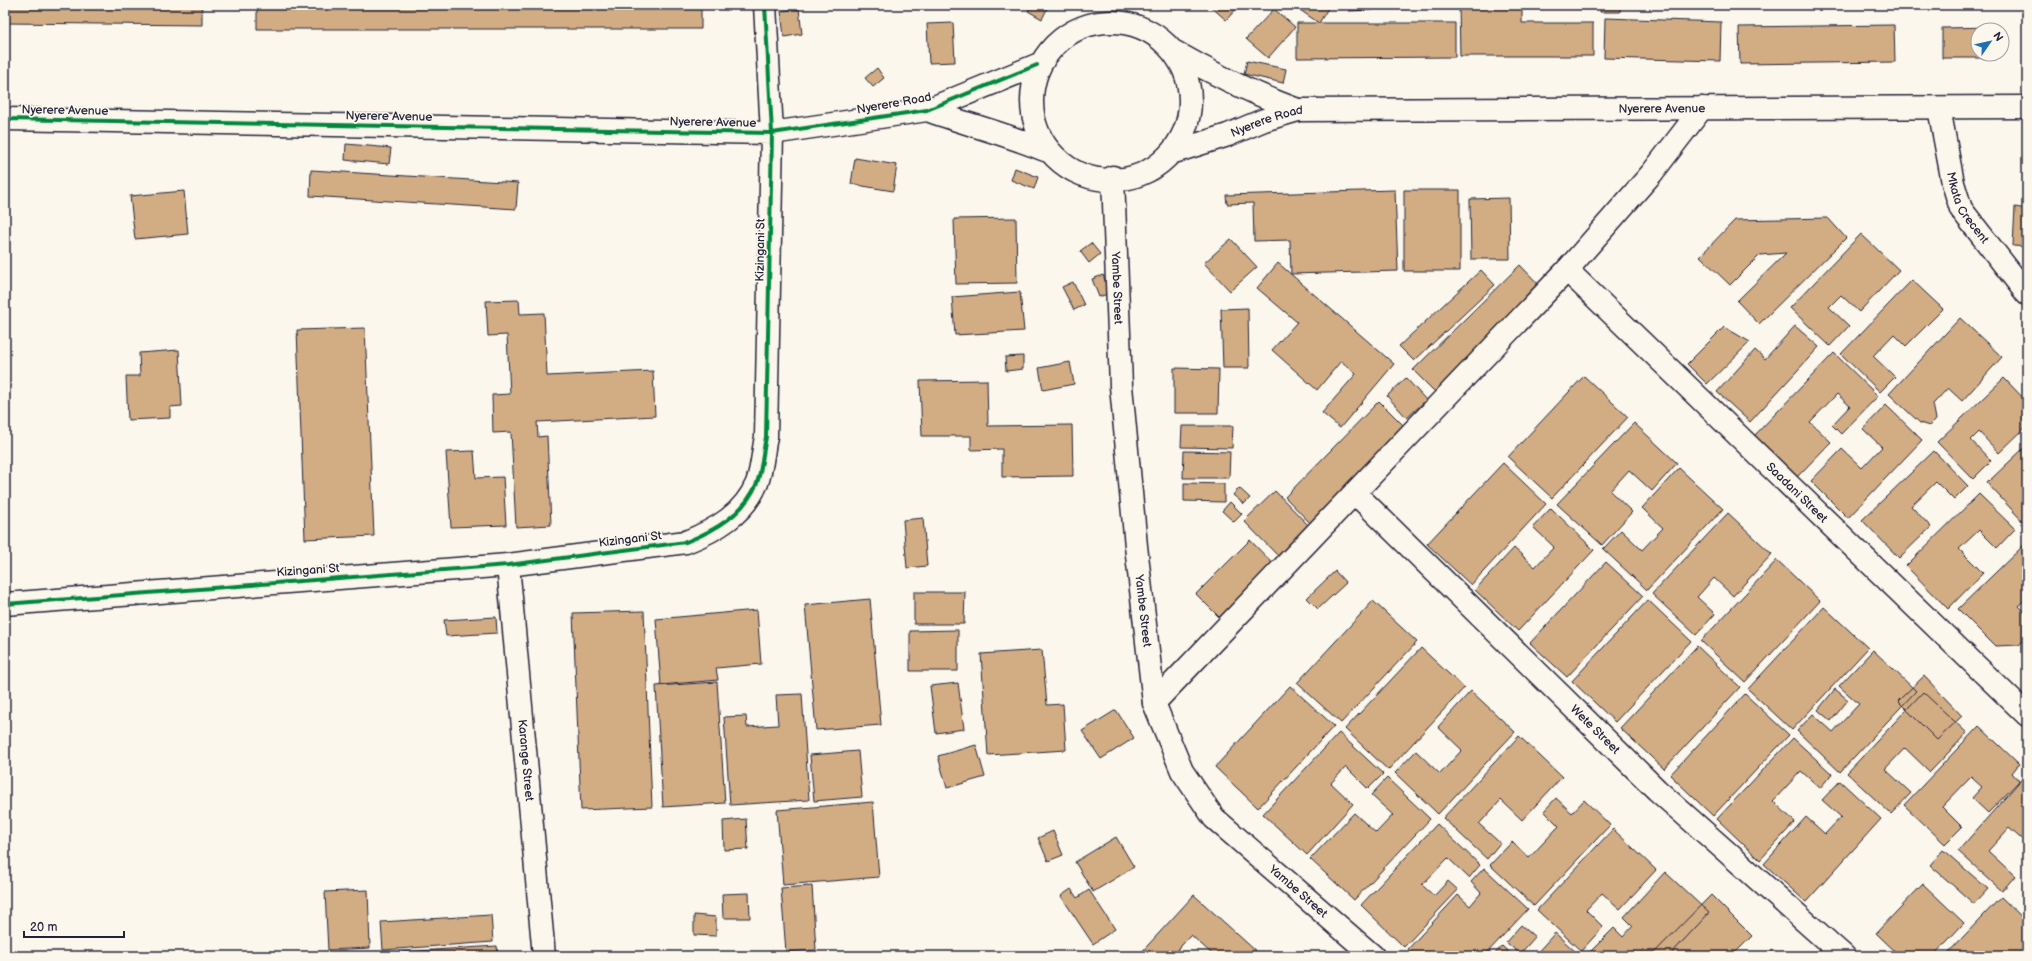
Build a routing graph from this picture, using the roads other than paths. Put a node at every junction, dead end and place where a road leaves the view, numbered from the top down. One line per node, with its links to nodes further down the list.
1 (765, 5): 11 (street, Kizingani St)
2 (1112, 12): 3 (street, Nyerere Road); 4 (street)
3 (1175, 52): 9 (street, Nyerere Road); 13 (street)
4 (1037, 65): 8 (street, Nyerere Road); 12 (street)
5 (1702, 108): 6 (street, Nyerere Avenue); 9 (street, Nyerere Avenue); 15 (street)
6 (1939, 108): 7 (street, Nyerere Avenue); 16 (street, Mkata Crecent)
7 (2027, 108)
8 (927, 110): 11 (street, Nyerere Road); 12 (street, Nyerere Road)
9 (1298, 110): 13 (street, Nyerere Road)
10 (5, 119): 11 (street, Nyerere Avenue)
11 (772, 133): 18 (street, Kizingani St)
12 (1045, 150): 14 (street)
13 (1174, 152): 14 (street)
14 (1113, 177): 20 (street, Yambe Street)
15 (1567, 270): 17 (street); 21 (street, Saadani Street)
16 (2027, 294)
17 (1355, 493): 20 (street); 24 (street, Wete Street)
18 (508, 565): 19 (street, Kizingani St); 22 (street, Karange Street)
19 (5, 604)
20 (1154, 703): 23 (street, Yambe Street)
21 (2027, 715)
22 (544, 956)
23 (1373, 956)
24 (1844, 956)

